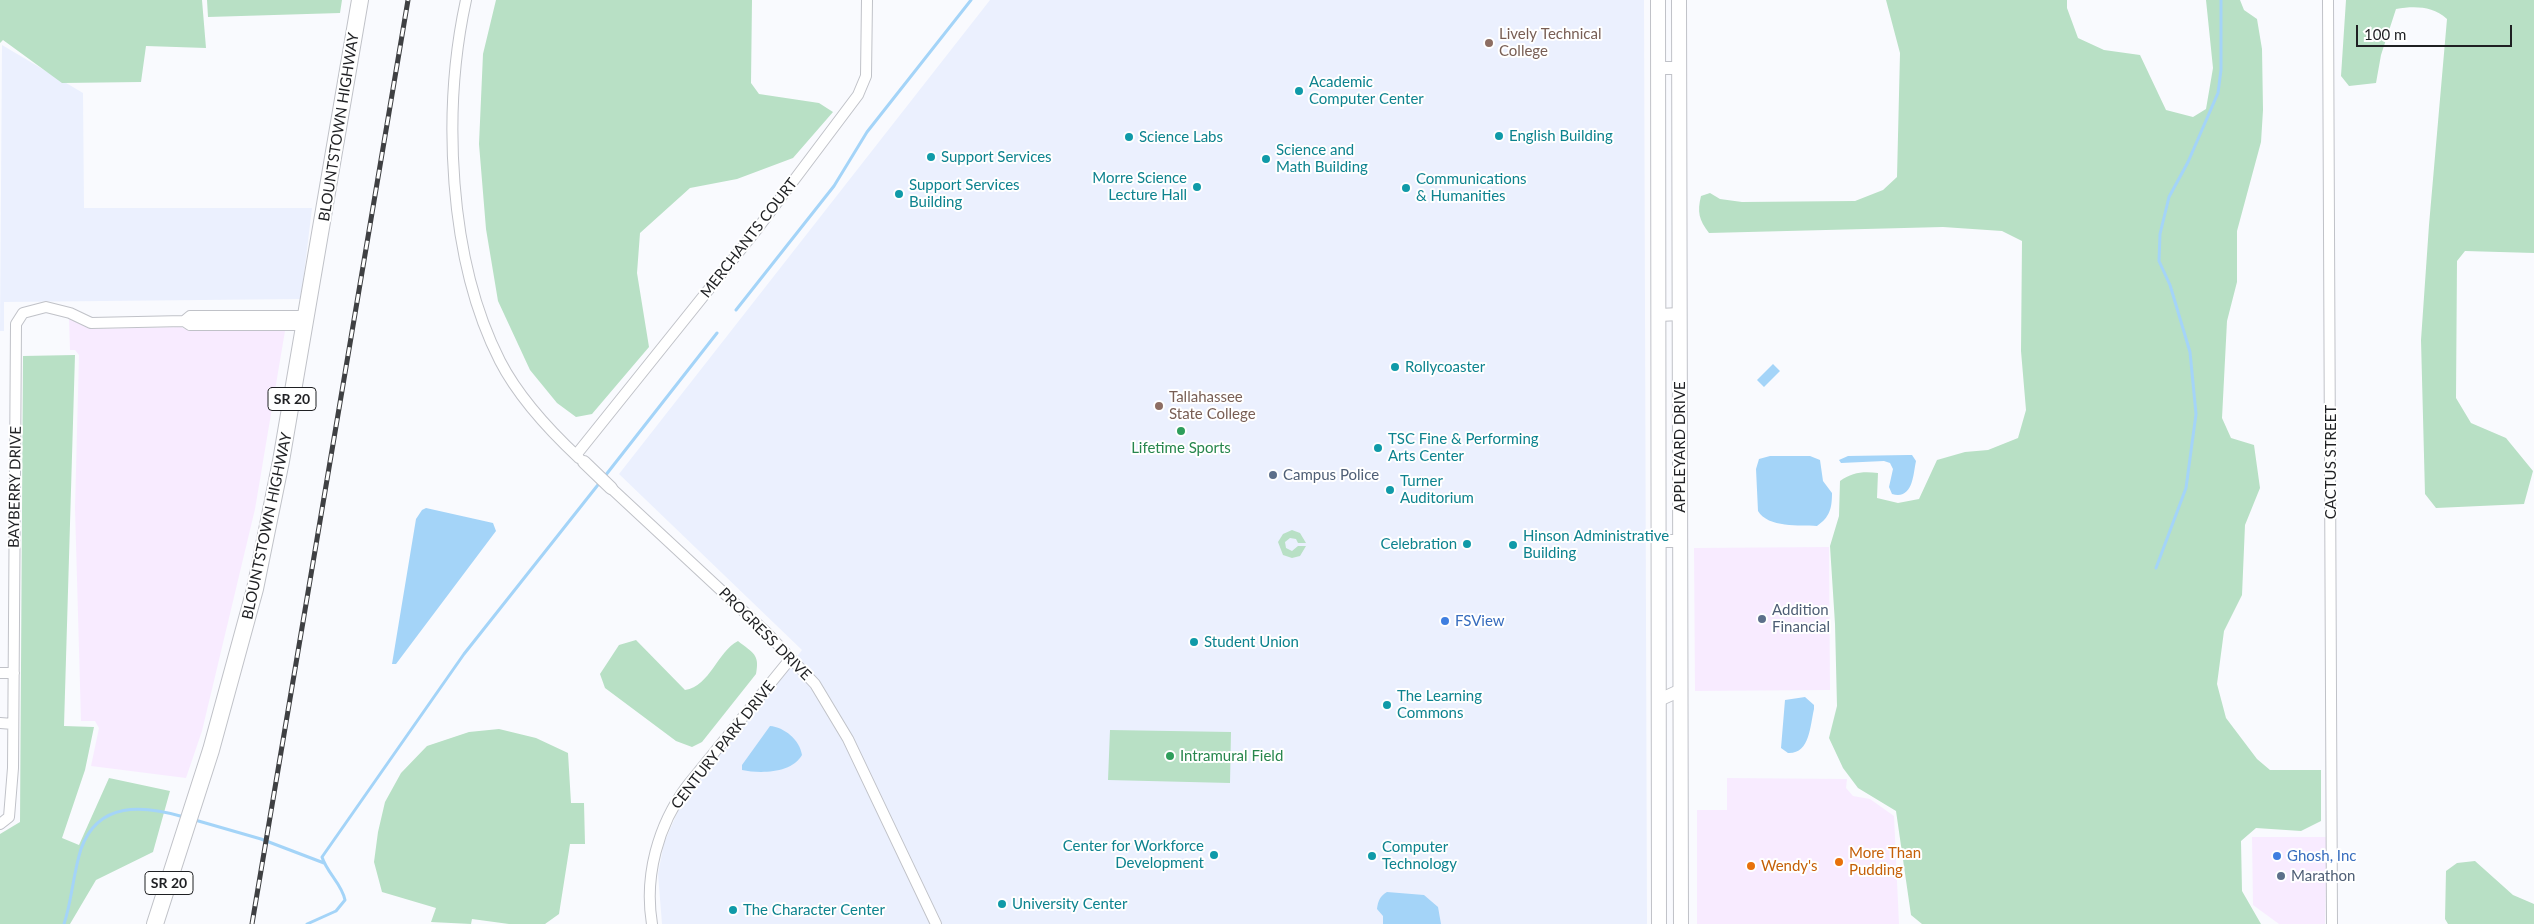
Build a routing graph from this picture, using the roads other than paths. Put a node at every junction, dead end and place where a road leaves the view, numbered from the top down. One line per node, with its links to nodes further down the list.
1 (360, 0): 11 (main road, BLOUNTSTOWN HIGHWAY / SR 20)
2 (466, 0): 12 (street, PROGRESS DRIVE)
3 (867, 0): 12 (street, MERCHANTS COURT)
4 (1658, 0): 7 (main road, APPLEYARD DRIVE)
5 (1679, 0): 8 (main road, APPLEYARD DRIVE)
6 (2328, 0): 29 (street, CACTUS STREET)
7 (1658, 68): 8 (street); 10 (main road, APPLEYARD DRIVE)
8 (1679, 68): 9 (main road, APPLEYARD DRIVE)
9 (1680, 314): 10 (street); 15 (main road, APPLEYARD DRIVE)
10 (1659, 315): 14 (main road, APPLEYARD DRIVE)
11 (306, 321): 18 (street, BAYBERRY DRIVE); 25 (main road, BLOUNTSTOWN HIGHWAY / SR 20)
12 (580, 458): 13 (street, PROGRESS DRIVE)
13 (611, 488): 16 (street, PROGRESS DRIVE)
14 (1659, 541): 15 (street); 20 (main road, APPLEYARD DRIVE)
15 (1681, 541): 19 (main road, APPLEYARD DRIVE)
16 (791, 658): 26 (street, CENTURY PARK DRIVE); 27 (street, PROGRESS DRIVE)
17 (0, 673): 18 (street)
18 (14, 673): 22 (street, BAYBERRY DRIVE)
19 (1681, 690): 20 (street); 24 (main road, APPLEYARD DRIVE)
20 (1659, 700): 28 (main road, APPLEYARD DRIVE)
21 (0, 724): 22 (street)
22 (12, 724): 23 (street, BAYBERRY DRIVE)
23 (1, 824)
24 (1682, 923)
25 (155, 924)
26 (652, 924)
27 (936, 924)
28 (1659, 924)
29 (2332, 924)

